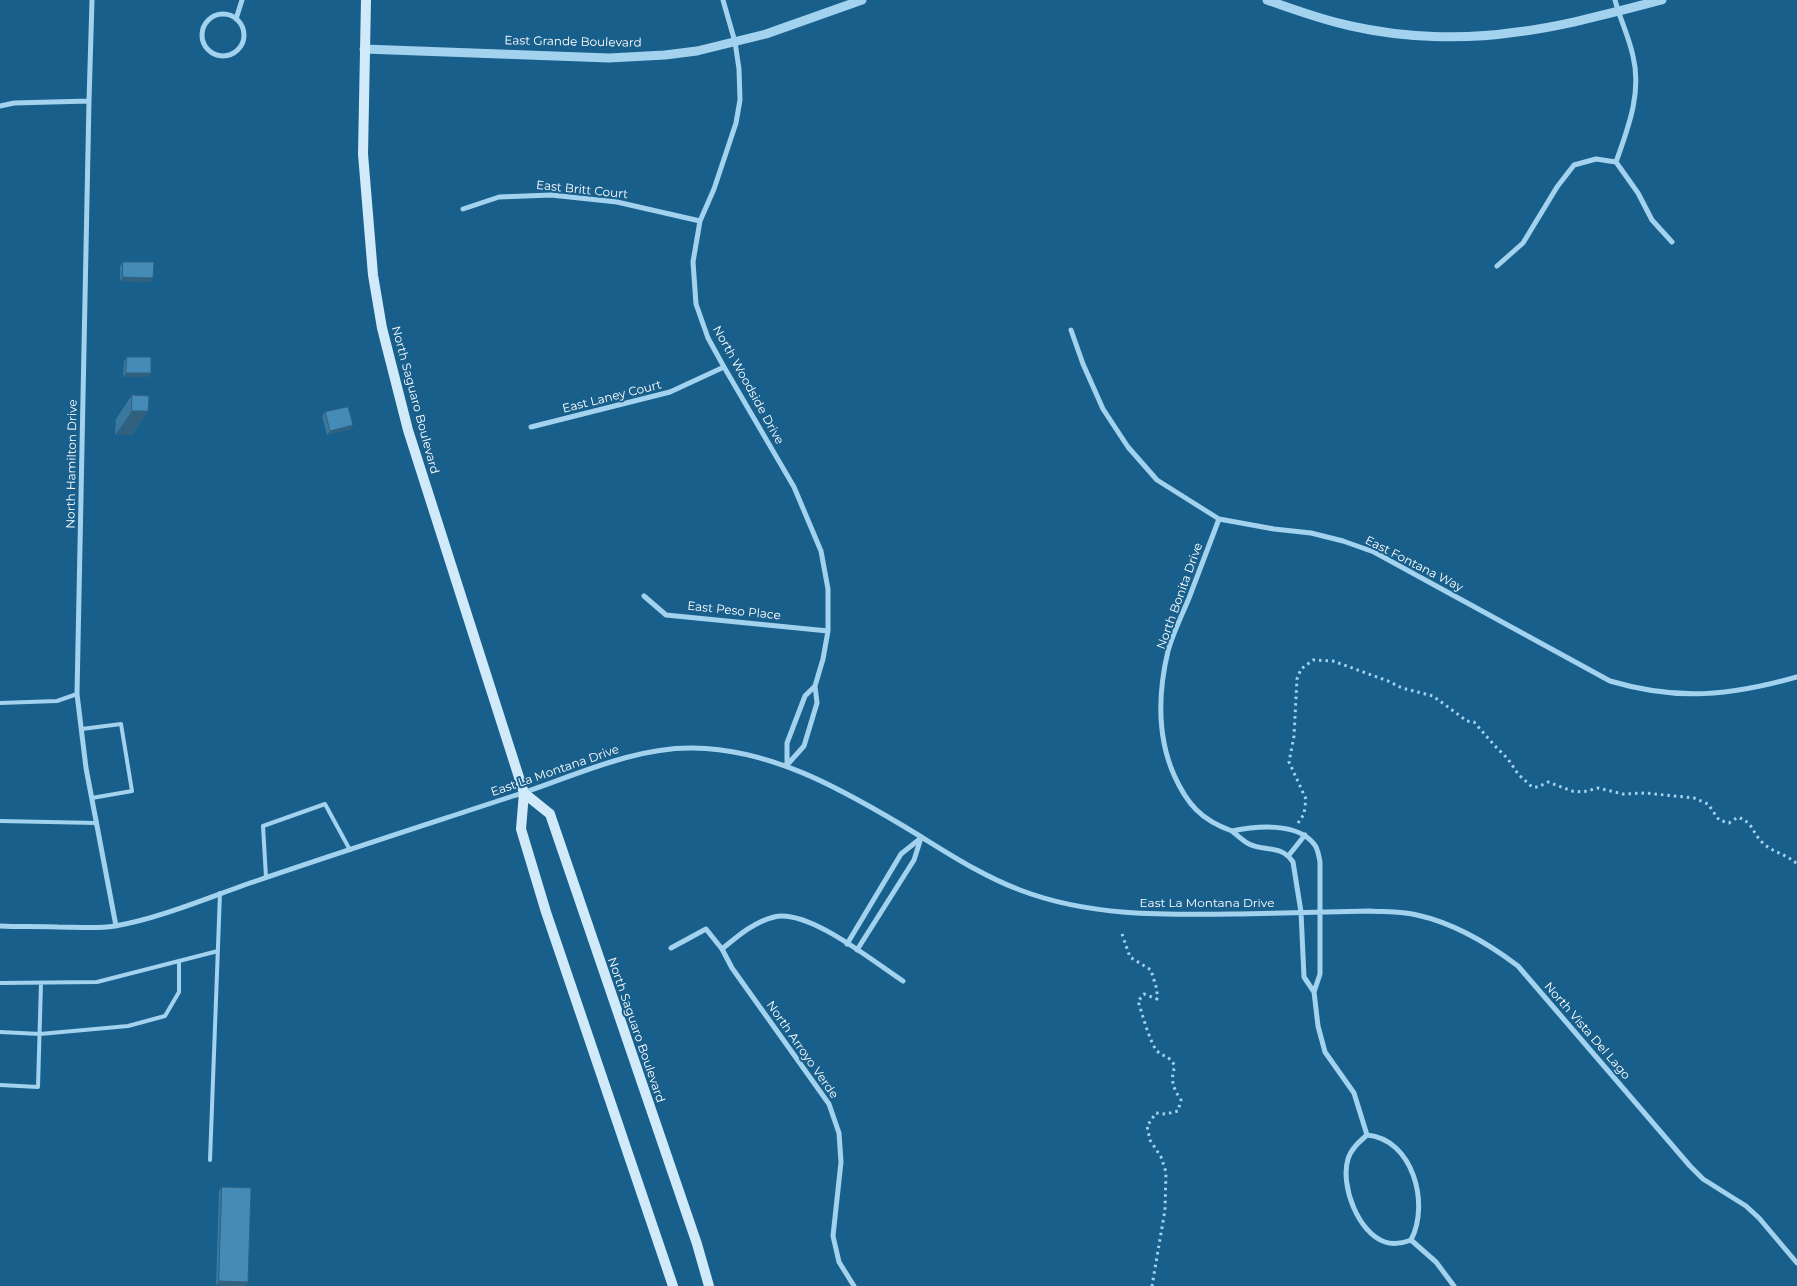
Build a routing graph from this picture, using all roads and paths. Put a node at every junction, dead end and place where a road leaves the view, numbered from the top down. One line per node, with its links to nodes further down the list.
1 (92, 0): 13 (street, North Hamilton Drive)
2 (242, 0): 10 (street)
3 (366, 0): 12 (main road, North Saguaro Boulevard)
4 (723, 0): 11 (street, North Woodside Drive)
5 (862, 0): 11 (street, East Grande Boulevard)
6 (1267, 0): 9 (street)
7 (1615, 0): 9 (street)
8 (1662, 0): 9 (street)
9 (1618, 11): 15 (street)
10 (236, 19): 10 (street)
11 (735, 42): 12 (street, East Grande Boulevard); 17 (street, North Woodside Drive)
12 (364, 50): 32 (main road, North Saguaro Boulevard)
13 (89, 101): 14 (street); 28 (street, North Hamilton Drive)
14 (0, 106)
15 (1616, 162): 18 (street); 19 (street)
16 (463, 209): 17 (street, East Britt Court)
17 (700, 221): 21 (street, North Woodside Drive)
18 (1672, 242)
19 (1497, 266)
20 (1071, 330): 23 (street, East Fontana Way)
21 (724, 367): 22 (street, East Laney Court); 25 (street, North Woodside Drive)
22 (531, 428)
23 (1219, 520): 26 (street, East Fontana Way); 36 (street, North Bonita Drive)
24 (644, 596): 25 (street, East Peso Place)
25 (828, 631): 27 (street, North Woodside Drive)
26 (1797, 677)
27 (814, 686): 31 (street, North Woodside Drive); 31 (street, North Woodside Drive)
28 (77, 694): 29 (lane); 30 (street, North Hamilton Drive)
29 (0, 702)
30 (82, 729): 33 (street, North Hamilton Drive); 33 (lane)
31 (787, 766): 32 (street, East La Montana Drive); 39 (street, East La Montana Drive)
32 (524, 793): 40 (street, East La Montana Drive); 68 (main road, North Saguaro Boulevard); 69 (main road, North Saguaro Boulevard)
33 (92, 798): 35 (street, North Hamilton Drive)
34 (0, 821): 35 (lane)
35 (97, 824): 49 (street, North Hamilton Drive)
36 (1232, 831): 37 (street); 41 (street, North Bonita Drive)
37 (1294, 831): 38 (street); 42 (path)
38 (1305, 835): 41 (street); 47 (street)
39 (921, 838): 45 (street, East La Montana Drive); 51 (street); 54 (street)
40 (350, 850): 43 (street, East La Montana Drive); 43 (lane)
41 (1288, 855): 45 (street)
42 (1797, 864)
43 (266, 878): 44 (street, East La Montana Drive)
44 (220, 893): 49 (street, East La Montana Drive); 55 (lane)
45 (1301, 912): 46 (street, East La Montana Drive); 60 (street)
46 (1309, 912): 47 (street, North Vista Del Lago)
47 (1319, 912): 60 (street); 67 (street, North Vista Del Lago)
48 (0, 926): 49 (street, East La Montana Drive)
49 (116, 926)
50 (1122, 934): 71 (path)
51 (847, 944): 53 (street); 54 (street)
52 (671, 948): 53 (street, North Arroyo Verde)
53 (722, 949): 70 (street, North Arroyo Verde)
54 (857, 950): 57 (street)
55 (218, 951): 56 (lane); 65 (lane)
56 (179, 961): 59 (lane); 62 (lane)
57 (903, 981)
58 (0, 983): 59 (lane)
59 (41, 983): 62 (lane)
60 (1314, 992): 64 (street)
61 (0, 1032): 62 (lane)
62 (40, 1034): 63 (lane)
63 (0, 1085)
64 (1367, 1135): 66 (street); 66 (street)
65 (210, 1160)
66 (1411, 1240): 72 (street)
67 (1797, 1263)
68 (673, 1286)
69 (709, 1286)
70 (854, 1286)
71 (1152, 1286)
72 (1454, 1286)

